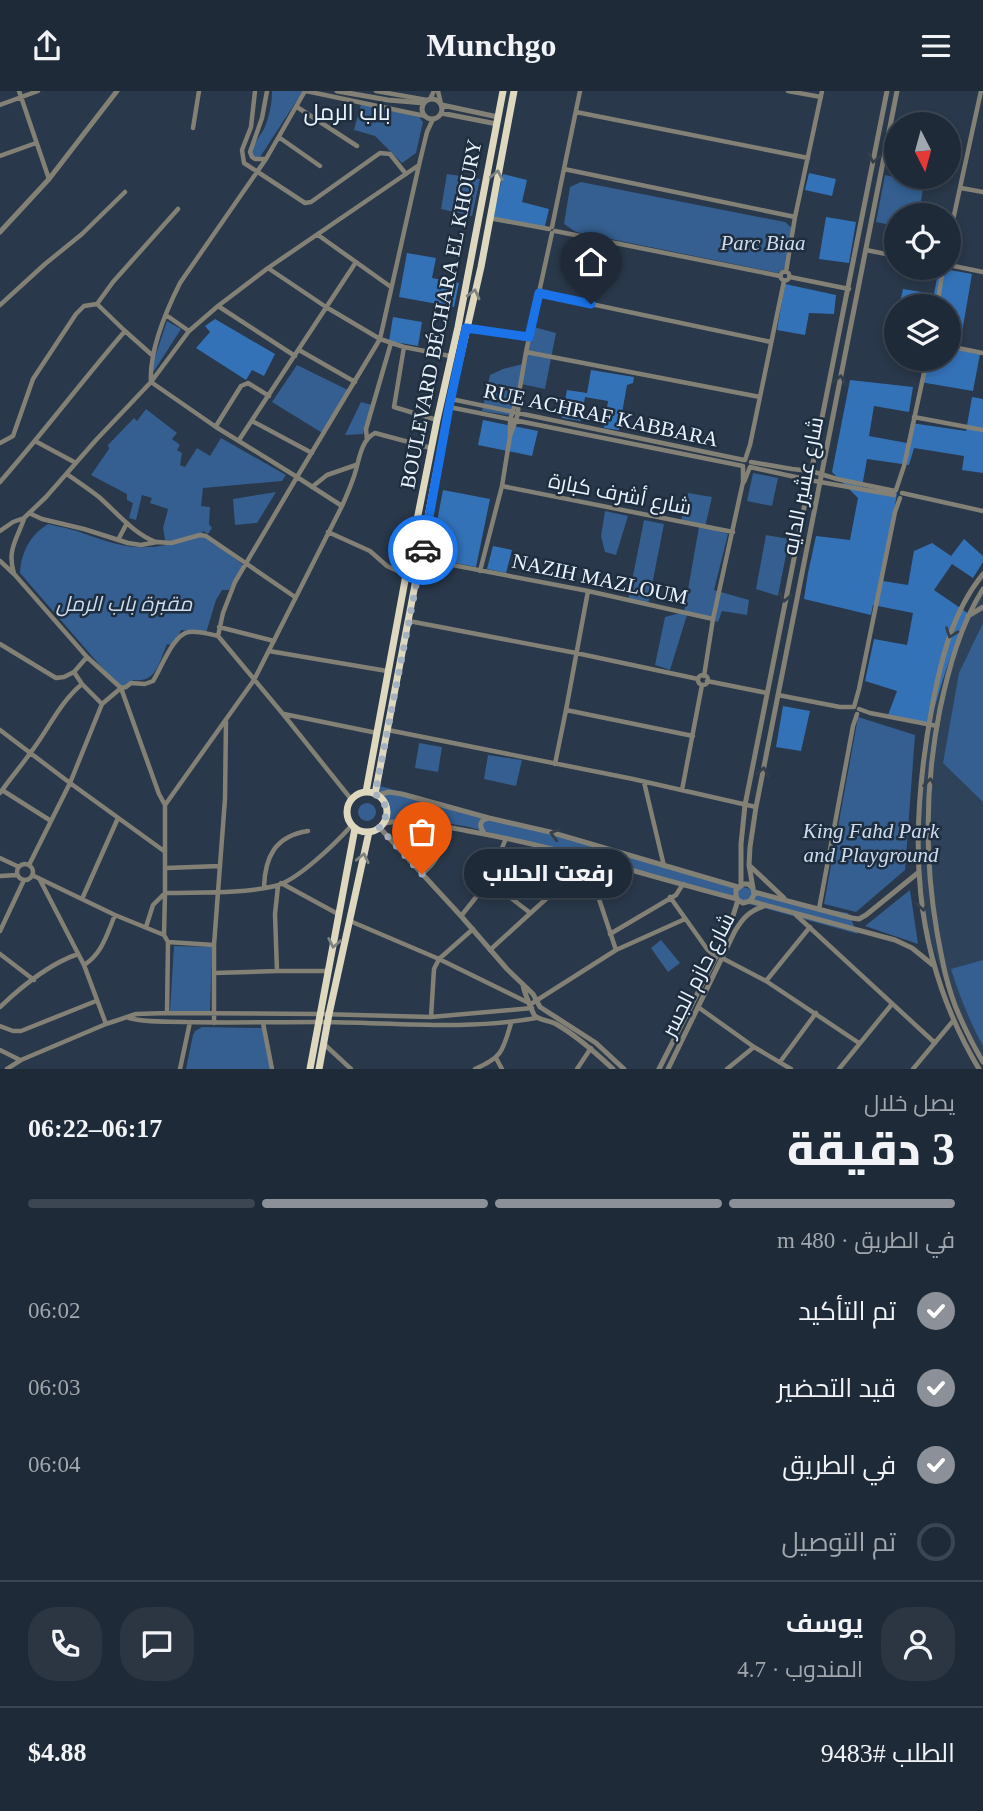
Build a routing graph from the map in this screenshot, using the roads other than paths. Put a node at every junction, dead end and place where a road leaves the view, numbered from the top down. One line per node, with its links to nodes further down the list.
1 (38, 91): 17 (street)
2 (199, 91): 29 (street)
3 (255, 91): 39 (street)
4 (267, 91): 35 (street)
5 (306, 91): 23 (street); 27 (street)
6 (337, 91): 19 (street)
7 (377, 91): 20 (street)
8 (436, 91): 20 (street); 21 (street)
9 (503, 91): 28 (highway, BOULEVARD BÉCHARA EL KHOURY)
10 (514, 91): 47 (highway, BOULEVARD BÉCHARA EL KHOURY, one-way to 10)
11 (580, 91): 24 (street)
12 (788, 91): 18 (street)
13 (887, 91): 62 (street, شارع عشير الدايه, one-way to 62)
14 (897, 91): 51 (street, شارع عشير الدايه)
15 (981, 91): 26 (street)
16 (115, 92): 41 (street)
17 (20, 94): 22 (street); 31 (street)
18 (821, 94): 34 (street)
19 (388, 100): 20 (street); 27 (street)
20 (427, 101): 21 (street); 27 (street)
21 (442, 104): 25 (street); 28 (street)
22 (0, 105)
23 (296, 107): 30 (street); 32 (street)
24 (576, 112): 34 (street); 38 (street)
25 (442, 113): 27 (street); 28 (street)
26 (980, 114): 42 (street)
27 (427, 116): 36 (street)
28 (497, 121): 69 (highway, BOULEVARD BÉCHARA EL KHOURY)
29 (193, 128)
30 (280, 138): 35 (street); 37 (street)
31 (36, 143): 33 (street); 41 (street)
32 (357, 146)
33 (0, 156)
34 (808, 158): 46 (street)
35 (266, 159): 39 (street)
36 (419, 165): 40 (street); 61 (street)
37 (320, 166)
38 (564, 169): 46 (street); 48 (street)
39 (257, 171): 40 (street); 68 (street)
40 (406, 174): 50 (street)
41 (49, 179): 49 (street)
42 (961, 188): 43 (street)
43 (983, 192)
44 (125, 193): 65 (street)
45 (178, 209): 64 (street)
46 (795, 217): 56 (street)
47 (489, 218): 48 (street); 69 (highway, BOULEVARD BÉCHARA EL KHOURY, one-way to 47)
48 (552, 230): 58 (street); 63 (street)
49 (0, 232)
50 (318, 235): 53 (street); 54 (street)
51 (866, 250): 52 (street); 111 (street, شارع عشير الدايه, one-way to 51)
52 (884, 254)
53 (356, 263): 61 (street); 67 (street)
54 (268, 268): 66 (street); 67 (street)
55 (961, 268): 57 (street)
56 (786, 272): 58 (street); 59 (street)
57 (983, 272)
58 (780, 276): 60 (street)
59 (790, 277): 60 (street); 62 (street)
60 (784, 281): 74 (street)
61 (391, 287): 73 (street)
62 (849, 289): 110 (street, شارع عشير الدايه)
63 (539, 293): 72 (street); 74 (street)
64 (97, 304): 70 (street); 104 (street)
65 (0, 305)
66 (218, 306): 71 (street); 82 (street)
67 (326, 307): 73 (street); 78 (street)
68 (166, 315): 71 (street); 81 (street)
69 (462, 327): 72 (street); 83 (highway, BOULEVARD BÉCHARA EL KHOURY); 90 (highway, BOULEVARD BÉCHARA EL KHOURY)
70 (125, 331): 81 (street); 102 (street)
71 (189, 331): 85 (street)
72 (529, 337): 79 (street)
73 (380, 339): 75 (street); 86 (street)
74 (771, 342): 89 (street)
75 (391, 343): 76 (street); 103 (street)
76 (404, 347): 83 (street); 96 (street)
77 (961, 349): 80 (street)
78 (299, 350): 82 (street); 86 (street)
79 (526, 352): 87 (street); 89 (street)
80 (983, 353)
81 (152, 355): 85 (street)
82 (295, 356): 88 (street)
83 (450, 356): 96 (highway, BOULEVARD BÉCHARA EL KHOURY)
84 (925, 371): 93 (street)
85 (151, 382): 98 (street); 107 (street)
86 (355, 382): 106 (street)
87 (519, 393): 91 (street); 92 (street)
88 (269, 396): 95 (street); 98 (street)
89 (760, 397): 109 (street)
90 (450, 403): 91 (street, RUE ACHRAF KABBARA); 94 (street, RUE ACHRAF KABBARA); 130 (highway, BOULEVARD BÉCHARA EL KHOURY)
91 (512, 412): 92 (street, RUE ACHRAF KABBARA); 94 (street)
92 (518, 414): 97 (street); 109 (street, RUE ACHRAF KABBARA)
93 (915, 417): 99 (street); 119 (street)
94 (510, 420): 97 (street, RUE ACHRAF KABBARA); 100 (street)
95 (252, 421): 101 (street); 106 (street)
96 (437, 421): 105 (highway, BOULEVARD BÉCHARA EL KHOURY)
97 (517, 421): 100 (street); 109 (street, RUE ACHRAF KABBARA)
98 (216, 427): 101 (street)
99 (983, 431)
100 (510, 436): 117 (street)
101 (239, 440): 113 (street)
102 (35, 441): 107 (street); 115 (street)
103 (367, 441): 105 (street); 108 (street)
104 (0, 443)
105 (431, 448): 135 (highway, BOULEVARD BÉCHARA EL KHOURY)
106 (312, 453): 113 (street)
107 (76, 463): 112 (street)
108 (357, 464): 118 (street); 120 (street)
109 (747, 464): 110 (street, RUE ACHRAF KABBARA); 114 (street, RUE ACHRAF KABBARA); 127 (street)
110 (811, 471): 111 (street, RUE ACHRAF KABBARA); 114 (street, شارع عشير الدايه)
111 (821, 473): 116 (street, شارع عشير الدايه); 119 (street, RUE ACHRAF KABBARA)
112 (67, 474): 122 (street); 124 (street)
113 (297, 477): 118 (street); 132 (street)
114 (809, 481): 116 (street, RUE ACHRAF KABBARA); 159 (street, شارع عشير الدايه, one-way to 159)
115 (0, 482)
116 (819, 483): 119 (street, RUE ACHRAF KABBARA); 160 (street, شارع عشير الدايه)
117 (502, 486): 127 (street, شارع أشرف كبارة); 133 (street)
118 (312, 487): 120 (street)
119 (898, 494): 121 (street, RUE ACHRAF KABBARA); 163 (street)
120 (342, 506): 126 (street)
121 (983, 511)
122 (29, 513): 123 (street); 128 (street)
123 (24, 518): 125 (street); 134 (street)
124 (127, 523): 128 (street); 129 (street)
125 (0, 531)
126 (328, 532): 135 (street); 139 (street)
127 (733, 532): 142 (street)
128 (118, 540): 129 (street)
129 (157, 542): 132 (street)
130 (421, 559): 133 (street, NAZIH MAZLOUM); 143 (highway, BOULEVARD BÉCHARA EL KHOURY)
131 (0, 561): 134 (street)
132 (246, 562): 139 (street); 144 (street)
133 (481, 571): 138 (street, NAZIH MAZLOUM)
134 (15, 575): 150 (street)
135 (406, 575): 151 (highway, BOULEVARD BÉCHARA EL KHOURY)
136 (982, 577): 166 (street, one-way to 166)
137 (983, 589): 141 (street)
138 (588, 591): 142 (street, NAZIH MAZLOUM); 149 (street)
139 (295, 597): 146 (street)
140 (983, 607): 141 (street)
141 (968, 616): 167 (street)
142 (713, 619): 153 (street)
143 (409, 621): 149 (street); 169 (highway, BOULEVARD BÉCHARA EL KHOURY)
144 (219, 627): 145 (street); 146 (street)
145 (218, 636): 155 (street); 158 (street)
146 (274, 641): 148 (street)
147 (0, 643): 152 (street)
148 (269, 651): 151 (street); 155 (street)
149 (576, 653): 154 (street); 162 (street)
150 (87, 657): 152 (street); 158 (street)
151 (388, 671): 170 (highway, BOULEVARD BÉCHARA EL KHOURY)
152 (74, 672): 157 (street)
153 (704, 676): 154 (street); 156 (street)
154 (698, 679): 156 (street)
155 (254, 680): 164 (street); 165 (street)
156 (705, 683): 159 (street); 171 (street)
157 (82, 684): 161 (street); 172 (street)
158 (121, 688): 161 (street); 181 (street)
159 (766, 693): 182 (street, شارع عشير الدايه)
160 (777, 695): 163 (street); 183 (street, شارع عشير الدايه, one-way to 160)
161 (102, 704): 175 (street)
162 (566, 710): 171 (street); 173 (street)
163 (855, 710): 166 (street); 228 (street)
164 (283, 714): 170 (street); 179 (street)
165 (226, 721): 181 (street); 201 (street)
166 (929, 725): 167 (street); 207 (street)
167 (937, 726): 289 (street, one-way to 167)
168 (0, 730): 172 (street)
169 (388, 730): 173 (street); 178 (highway, BOULEVARD BÉCHARA EL KHOURY)
170 (377, 733): 178 (highway, BOULEVARD BÉCHARA EL KHOURY)
171 (693, 736): 176 (street)
172 (31, 753): 175 (street); 177 (street)
173 (555, 764): 174 (street)
174 (644, 782): 176 (street); 202 (street)
175 (70, 783): 184 (street); 186 (street)
176 (682, 790): 182 (street)
177 (1, 792): 186 (street)
178 (373, 794): 179 (highway); 180 (street); 188 (highway)
179 (351, 799): 189 (highway)
180 (426, 801): 185 (street); 187 (street)
181 (165, 805): 195 (street)
182 (745, 805): 183 (street); 217 (street, شارع عشير الدايه)
183 (756, 807): 200 (street, شارع عشير الدايه)
184 (118, 818): 195 (street); 223 (street)
185 (489, 818): 193 (street); 202 (street, one-way to 185)
186 (51, 821): 199 (street)
187 (422, 824): 188 (street); 190 (street)
188 (382, 825): 192 (highway); 208 (street)
189 (353, 826): 192 (highway); 215 (street); 231 (highway)
190 (449, 828): 193 (street); 208 (street)
191 (308, 831): 218 (street)
192 (369, 832): 236 (highway, one-way to 192)
193 (484, 834): 194 (street)
194 (506, 838): 196 (street); 214 (street)
195 (164, 852): 204 (street)
196 (570, 853): 198 (street); 205 (street)
197 (0, 858): 203 (street)
198 (602, 862): 206 (street); 216 (street)
199 (29, 865): 203 (street); 211 (street)
200 (749, 865): 219 (street, شارع عشير الدايه); 225 (street)
201 (220, 866): 204 (street); 220 (street)
202 (664, 866): 217 (street)
203 (19, 867): 209 (street)
204 (166, 868): 221 (street)
205 (580, 868): 206 (street); 229 (street)
206 (589, 869): 244 (street)
207 (919, 872): 235 (street); 255 (street, one-way to 255)
208 (422, 874): 233 (street)
209 (18, 875): 210 (street); 213 (street)
210 (0, 876)
211 (32, 876): 212 (street); 213 (street)
212 (39, 879): 223 (street); 251 (street)
213 (24, 880): 242 (street)
214 (489, 881): 229 (street); 233 (street)
215 (279, 884): 218 (street); 231 (street); 256 (street)
216 (683, 884): 222 (street); 224 (street)
217 (739, 886): 219 (street); 224 (street)
218 (264, 887): 220 (street)
219 (754, 890): 225 (street); 226 (street)
220 (217, 892): 221 (street); 247 (street)
221 (166, 893): 238 (street); 245 (street)
222 (670, 897): 234 (street); 244 (street)
223 (82, 899): 230 (street)
224 (738, 899): 226 (street); 252 (street, شارع حازم الجسر)
225 (786, 900): 228 (street)
226 (751, 901): 227 (street)
227 (766, 906): 232 (street); 252 (street, شارع حازم الجسر)
228 (819, 909): 235 (street)
229 (529, 912): 248 (street)
230 (114, 915): 238 (street); 254 (street)
231 (339, 915): 257 (highway, one-way to 257)
232 (796, 915): 237 (street); 239 (street)
233 (461, 916): 240 (street)
234 (685, 919): 249 (street); 252 (street)
235 (855, 919): 241 (street)
236 (350, 920): 253 (street); 271 (highway)
237 (823, 922): 241 (street); 243 (street)
238 (146, 927): 245 (street)
239 (810, 927): 243 (street); 260 (street)
240 (472, 929): 248 (street); 253 (street)
241 (853, 929): 255 (street)
242 (0, 931)
243 (816, 931): 263 (street)
244 (610, 934): 249 (street)
245 (164, 935): 246 (street)
246 (168, 942): 247 (street); 266 (street)
247 (214, 945): 258 (street)
248 (490, 950): 262 (street)
249 (616, 950): 262 (street)
250 (0, 954): 259 (street)
251 (78, 954): 254 (street); 259 (street)
252 (719, 957): 260 (street); 265 (street, شارع حازم الجسر); 300 (street, شارع حازم الجسر)
253 (439, 959): 262 (street); 269 (street)
254 (84, 965): 261 (street)
255 (934, 966): 273 (street)
256 (277, 971): 257 (street); 258 (street)
257 (328, 971): 271 (highway)
258 (214, 973): 268 (street)
259 (34, 980): 264 (street)
260 (766, 981): 267 (street)
261 (96, 1001): 278 (street); 279 (street)
262 (533, 1004): 269 (street); 272 (street); 290 (street)
263 (892, 1004): 280 (street); 281 (street)
264 (0, 1007)
265 (698, 1007): 283 (street); 301 (street, شارع حازم الجسر)
266 (167, 1013): 268 (street); 270 (street)
267 (816, 1013): 280 (street); 288 (street)
268 (214, 1014): 271 (street); 275 (street)
269 (431, 1017): 271 (street)
270 (128, 1018): 274 (street); 278 (street)
271 (324, 1018): 276 (street); 277 (street); 282 (highway); 294 (highway)
272 (536, 1018): 277 (street); 284 (street)
273 (953, 1021): 281 (street); 306 (street)
274 (190, 1022): 275 (street); 292 (street)
275 (214, 1023): 276 (street)
276 (262, 1023): 293 (street)
277 (511, 1023): 286 (street)
278 (106, 1024): 287 (street)
279 (0, 1025)
280 (859, 1043): 304 (street)
281 (935, 1043): 305 (street)
282 (324, 1044): 295 (highway); 296 (street)
283 (754, 1047): 288 (street); 302 (street)
284 (591, 1048): 290 (street); 299 (street)
285 (0, 1049): 287 (street)
286 (496, 1058): 297 (street); 298 (street)
287 (21, 1060): 291 (street)
288 (780, 1062): 303 (street)
289 (983, 1062)
290 (618, 1068)
291 (7, 1069)
292 (180, 1069)
293 (272, 1069)
294 (310, 1069)
295 (319, 1069)
296 (351, 1069)
297 (475, 1069)
298 (502, 1069)
299 (577, 1069)
300 (659, 1069)
301 (668, 1069)
302 (727, 1069)
303 (791, 1069)
304 (839, 1069)
305 (913, 1069)
306 (979, 1069)

